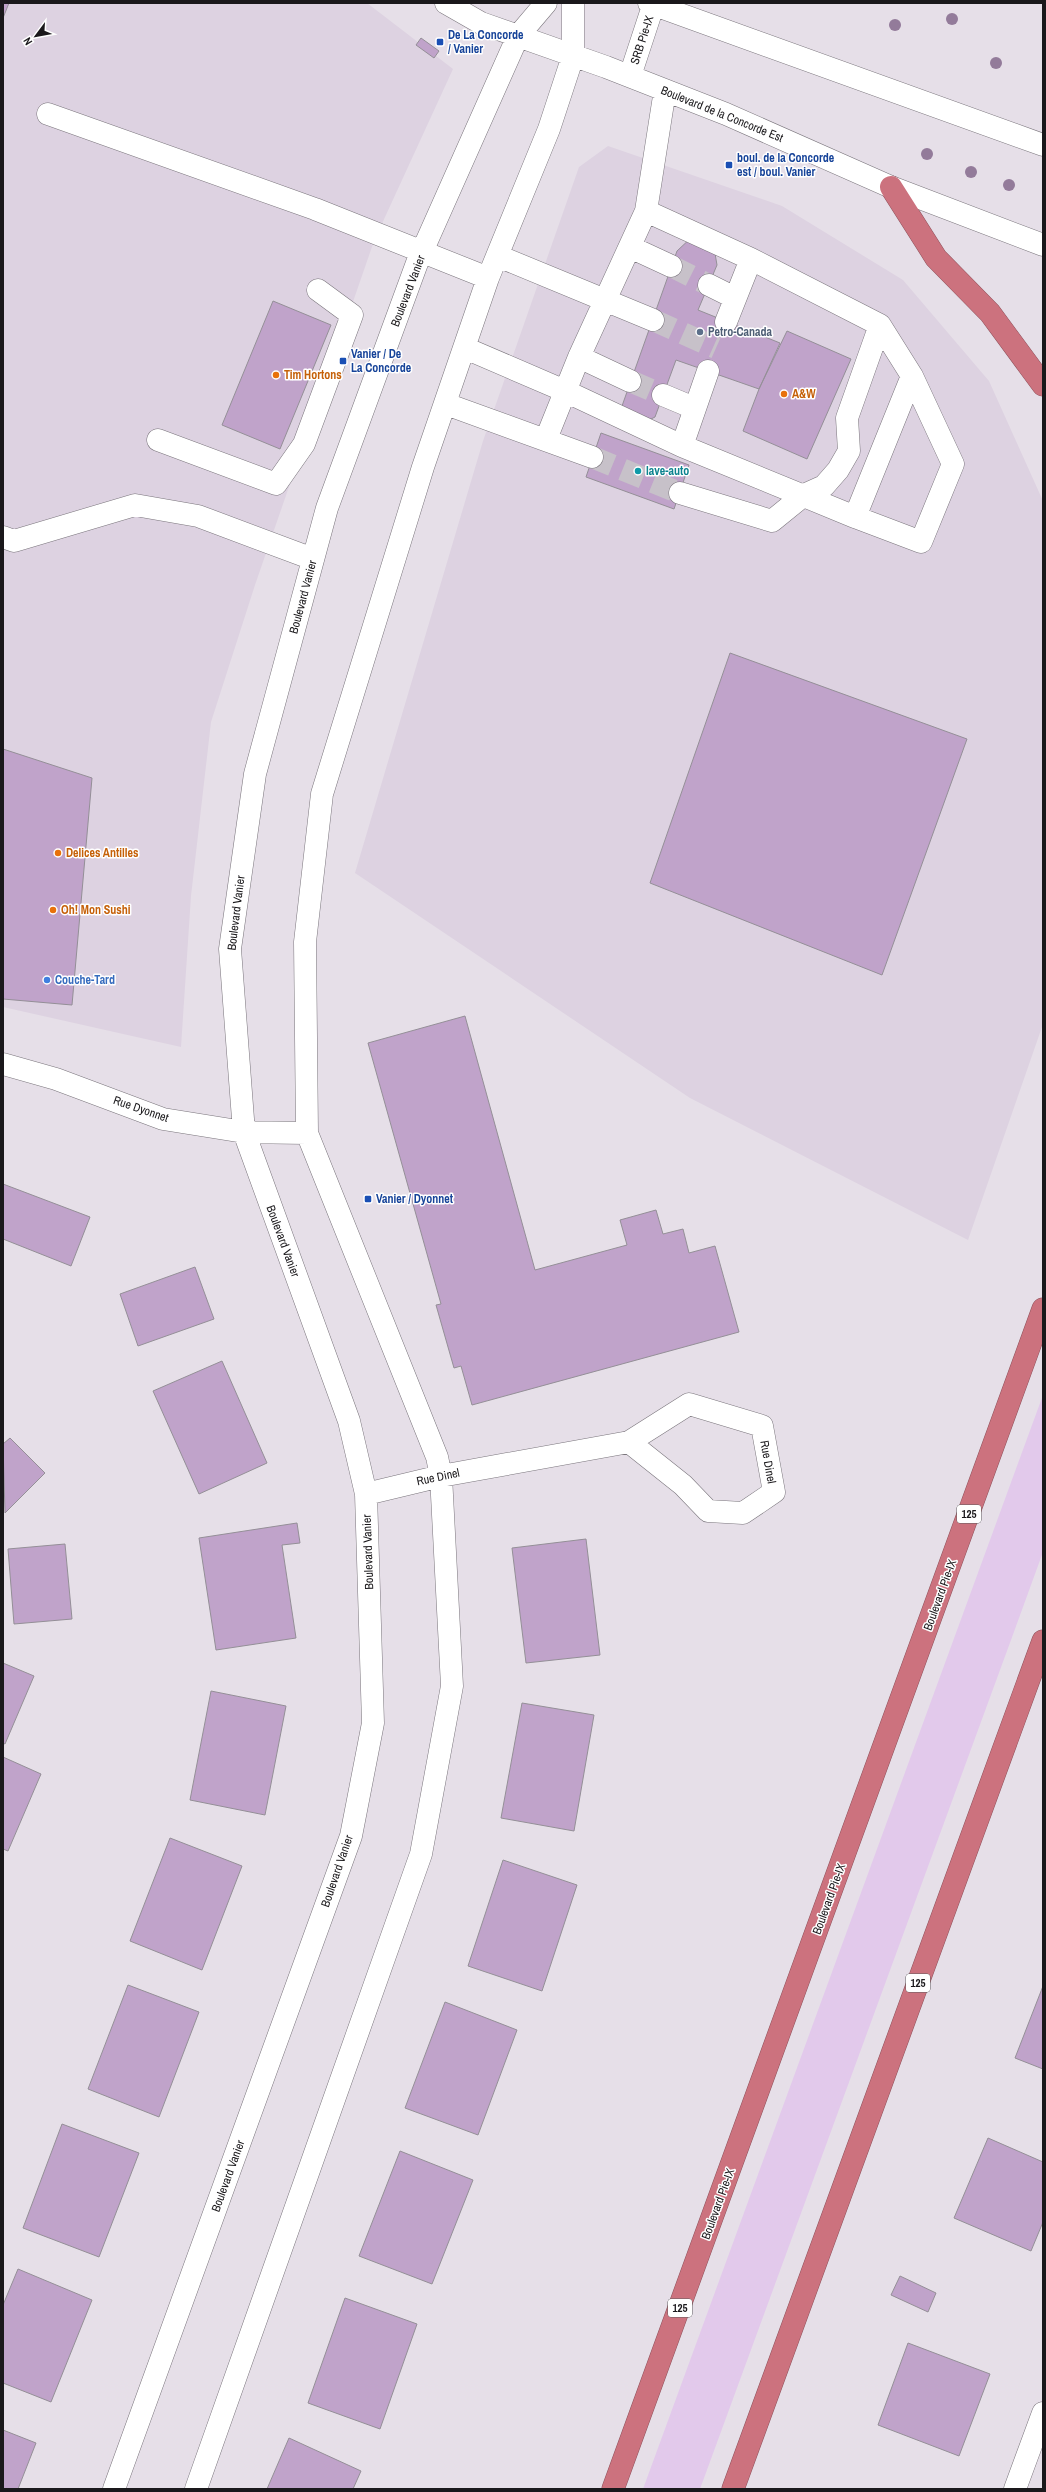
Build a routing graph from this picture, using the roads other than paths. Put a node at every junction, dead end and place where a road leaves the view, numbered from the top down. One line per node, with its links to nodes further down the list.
1 (446, 3): 5 (street, Boulevard de la Concorde Est)
2 (546, 3): 5 (street, Boulevard Vanier)
3 (573, 3): 6 (street)
4 (652, 4): 7 (street, SRB Pie-IX); 10 (street)
5 (518, 36): 6 (street, Boulevard de la Concorde Est); 15 (street, Boulevard Vanier)
6 (573, 56): 7 (street, Boulevard de la Concorde Est); 16 (street)
7 (630, 76): 8 (street, Boulevard de la Concorde Est)
8 (666, 90): 11 (street, Boulevard de la Concorde Est); 12 (street)
9 (48, 114): 15 (street)
10 (1043, 145)
11 (890, 187): 13 (street, Boulevard de la Concorde Est); 32 (highway)
12 (646, 211): 14 (street); 17 (street)
13 (1043, 244)
14 (630, 247): 18 (street); 23 (street)
15 (422, 252): 19 (street); 45 (street, Boulevard Vanier)
16 (498, 256): 19 (street); 23 (street)
17 (751, 259): 22 (street); 26 (street)
18 (671, 266)
19 (488, 278): 27 (street)
20 (709, 285): 22 (street)
21 (318, 290): 38 (street)
22 (735, 298): 25 (street)
23 (605, 301): 24 (street); 28 (street)
24 (653, 320)
25 (726, 322)
26 (880, 325): 30 (street); 42 (street)
27 (465, 348): 33 (street); 35 (street)
28 (579, 357): 31 (street); 33 (street)
29 (708, 371): 36 (street)
30 (912, 376): 43 (street); 43 (street)
31 (630, 381)
32 (1043, 385)
33 (565, 391): 37 (street); 39 (street)
34 (663, 395): 36 (street)
35 (446, 404): 37 (street); 48 (street)
36 (694, 408): 39 (street)
37 (546, 439): 40 (street)
38 (158, 440)
39 (682, 446): 42 (street)
40 (592, 457)
41 (680, 493): 42 (street)
42 (804, 495): 43 (street)
43 (855, 517)
44 (3, 537): 45 (street)
45 (313, 559): 47 (street, Boulevard Vanier)
46 (3, 1064): 47 (street, Rue Dyonnet)
47 (244, 1132): 48 (street, Rue Dyonnet); 52 (street, Boulevard Vanier)
48 (307, 1133): 51 (street)
49 (1043, 1309): 57 (highway, Boulevard Pie-IX / 125)
50 (629, 1442): 50 (street, Rue Dinel); 51 (street, Rue Dinel)
51 (440, 1476): 52 (street, Rue Dinel); 56 (street)
52 (366, 1494): 55 (street, Boulevard Vanier)
53 (1043, 1641): 58 (highway, 125)
54 (1043, 2413): 59 (street)
55 (114, 2489)
56 (196, 2489)
57 (614, 2489)
58 (733, 2489)
59 (1015, 2489)

